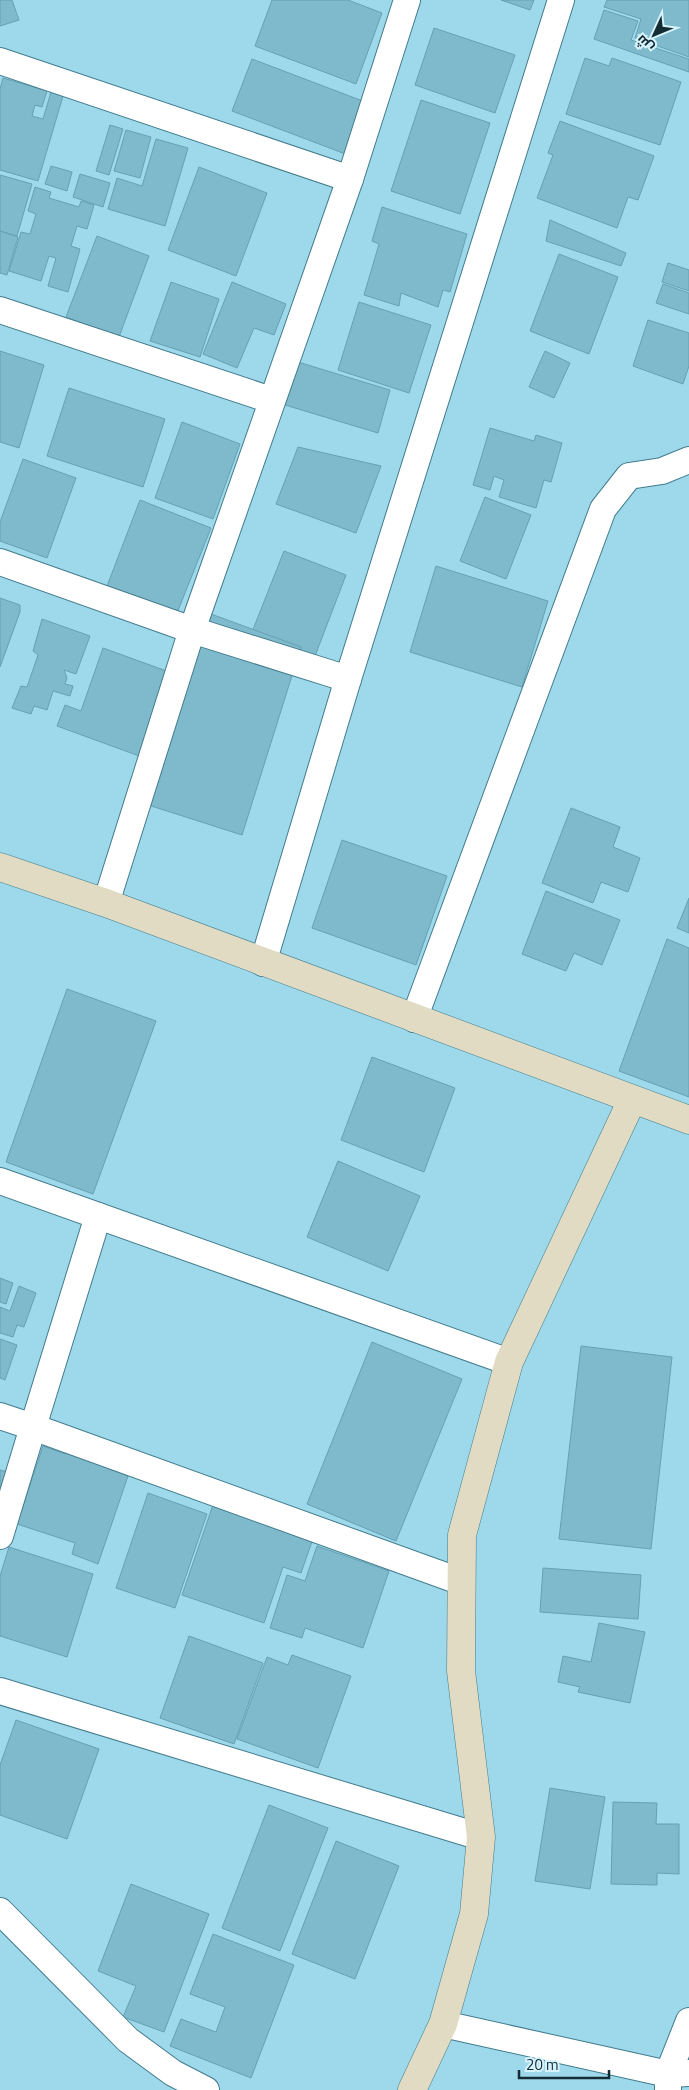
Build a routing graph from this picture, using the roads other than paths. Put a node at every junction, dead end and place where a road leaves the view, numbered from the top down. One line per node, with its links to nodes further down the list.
1 (407, 0): 4 (street)
2 (561, 0): 10 (street)
3 (0, 61): 4 (street)
4 (350, 179): 6 (street)
5 (0, 310): 6 (street)
6 (272, 400): 9 (street)
7 (689, 460): 14 (street)
8 (0, 562): 9 (street)
9 (192, 630): 10 (street); 12 (street)
10 (348, 679): 13 (street)
11 (0, 867): 12 (street)
12 (106, 903): 13 (street)
13 (263, 963): 14 (street)
14 (414, 1019): 15 (street)
15 (632, 1100): 16 (street); 19 (street)
16 (689, 1120)
17 (0, 1181): 18 (street)
18 (98, 1216): 19 (street); 21 (street)
19 (509, 1362): 23 (street)
20 (0, 1416): 21 (street)
21 (33, 1427): 22 (street); 23 (street)
22 (0, 1536)
23 (462, 1582): 25 (street)
24 (0, 1691): 25 (street)
25 (481, 1837): 28 (street)
26 (0, 1911): 30 (street)
27 (689, 2021): 29 (street)
28 (443, 2024): 29 (street); 31 (street)
29 (675, 2079)
30 (206, 2090)
31 (412, 2090)

